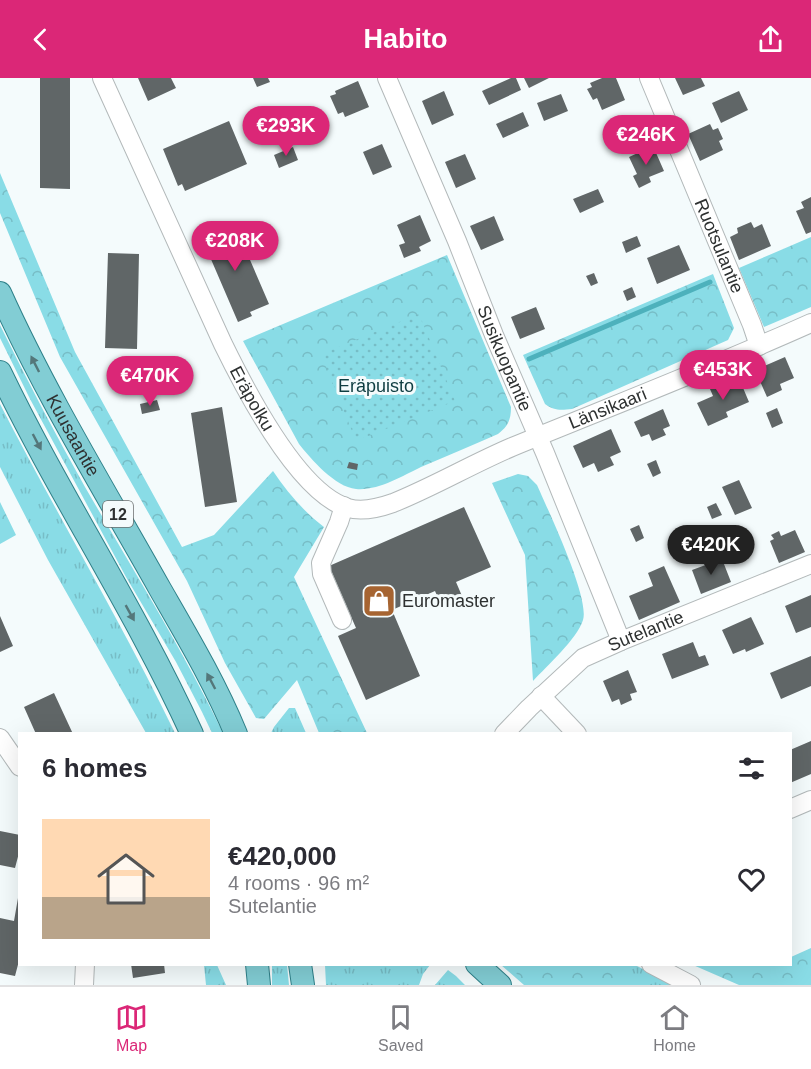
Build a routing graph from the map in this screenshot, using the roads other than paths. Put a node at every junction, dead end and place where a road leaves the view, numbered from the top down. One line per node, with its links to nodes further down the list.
1 (102, 78): 9 (street, Eräpolku)
2 (387, 78): 8 (street, Susikuopantie)
3 (649, 78): 6 (street, Ruotsulantie)
4 (0, 293): 15 (main road, Kuusaantie / 12, one-way to 4)
5 (811, 323): 6 (street, Länsikaari)
6 (759, 346): 8 (street, Länsikaari)
7 (0, 372): 14 (main road, Kuusaantie / 12, one-way to 14)
8 (538, 437): 9 (street, Eräpolku); 12 (street, Susikuopantie)
9 (344, 506): 11 (street)
10 (811, 564): 12 (street, Sutelantie)
11 (342, 620)
12 (621, 641): 13 (street, Sutelantie)
13 (541, 696): 16 (street, Sutelantie); 17 (street)
14 (191, 732)
15 (235, 732)
16 (506, 732)
17 (575, 732)
18 (0, 738): 19 (street)
19 (18, 763)
20 (811, 800): 21 (street)
21 (792, 808)
22 (85, 966): 27 (street)
23 (257, 966): 28 (main road)
24 (300, 966): 29 (main road)
25 (479, 966): 30 (main road)
26 (655, 966): 31 (street)
27 (84, 985)
28 (259, 985)
29 (303, 985)
30 (500, 985)
31 (691, 985)

